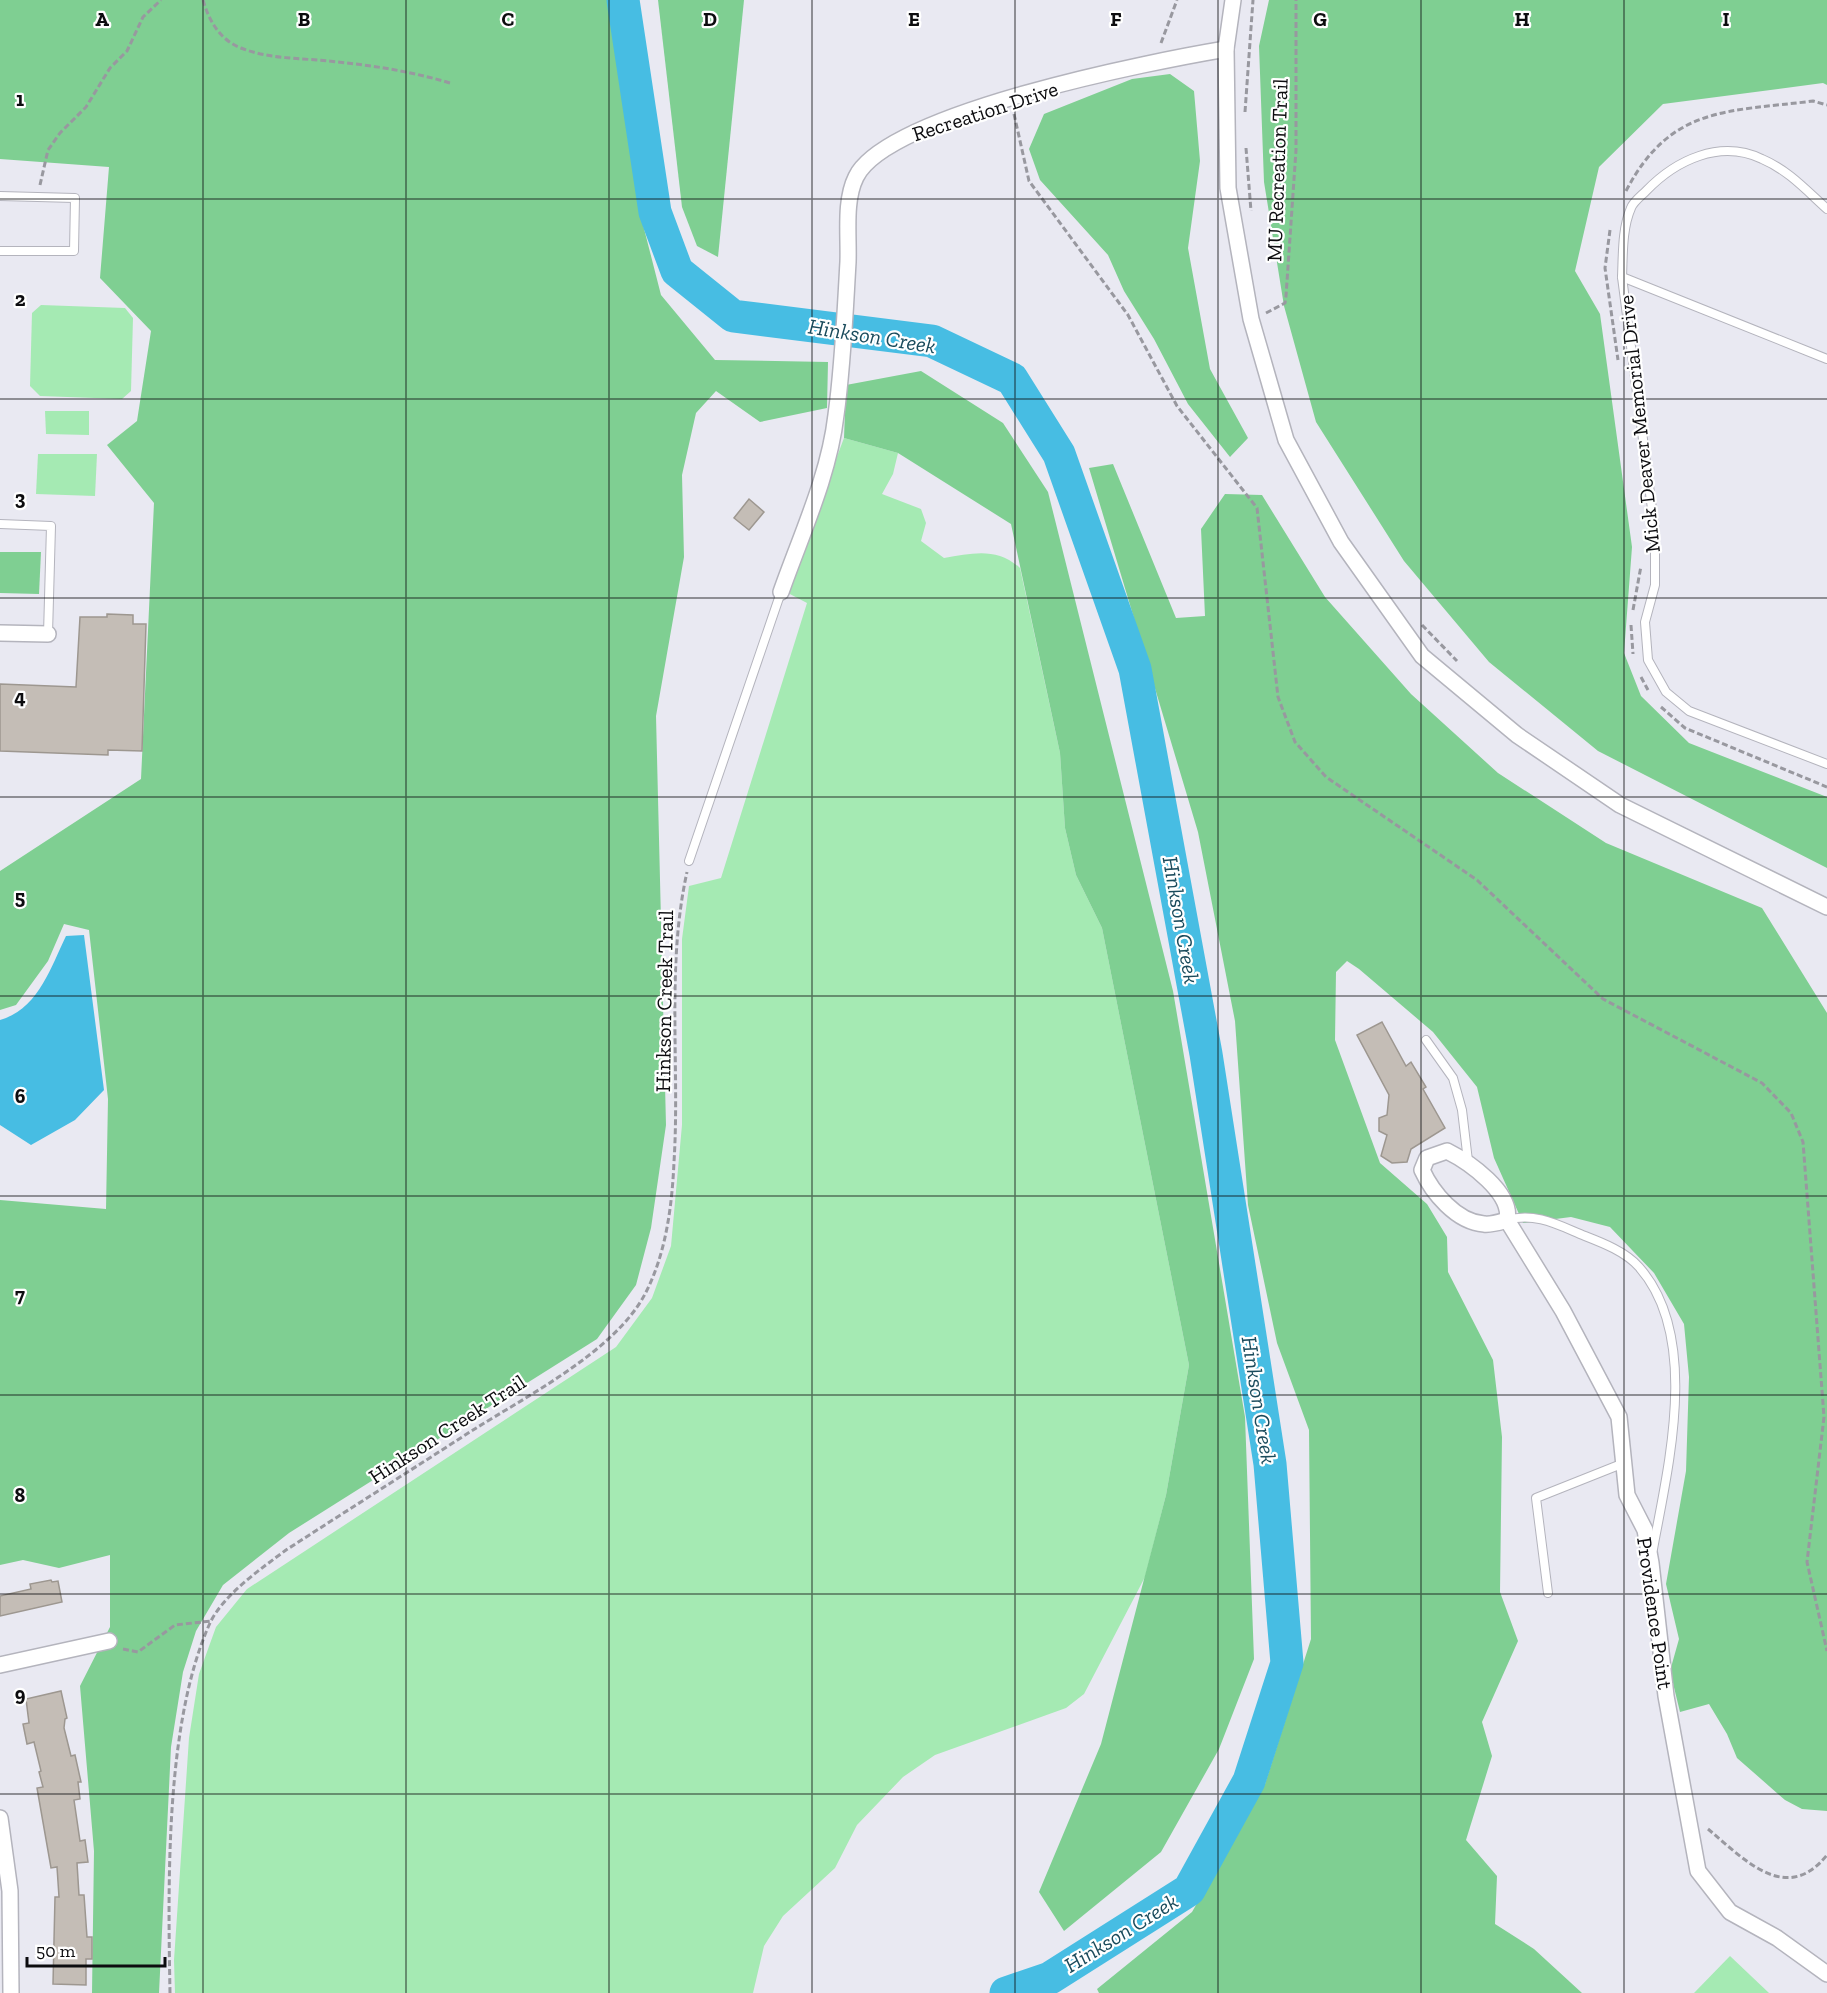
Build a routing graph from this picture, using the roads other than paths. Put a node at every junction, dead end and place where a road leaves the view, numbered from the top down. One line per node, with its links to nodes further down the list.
1 (1233, 0): 2 (street)
2 (1226, 49): 9 (street, Recreation Drive); 14 (street)
3 (0, 196): 5 (lane)
4 (1827, 209): 6 (lane, Mick Deaver Memorial Drive)
5 (0, 251)
6 (1622, 277): 7 (lane); 12 (lane, Mick Deaver Memorial Drive)
7 (1827, 360)
8 (0, 524): 11 (lane)
9 (781, 592): 13 (lane)
10 (0, 633): 11 (street)
11 (48, 634)
12 (1827, 764)
13 (689, 861)
14 (1827, 907)
15 (1426, 1040): 16 (lane)
16 (1468, 1161): 17 (street, Providence Point); 17 (street, Providence Point)
17 (1507, 1220): 18 (street, Providence Point); 19 (lane)
18 (1626, 1463): 19 (street, Providence Point); 20 (lane)
19 (1651, 1563): 24 (street, Providence Point)
20 (1548, 1593)
21 (109, 1641): 22 (street)
22 (0, 1665)
23 (0, 1818): 25 (street)
24 (1827, 1974)
25 (11, 1993)

